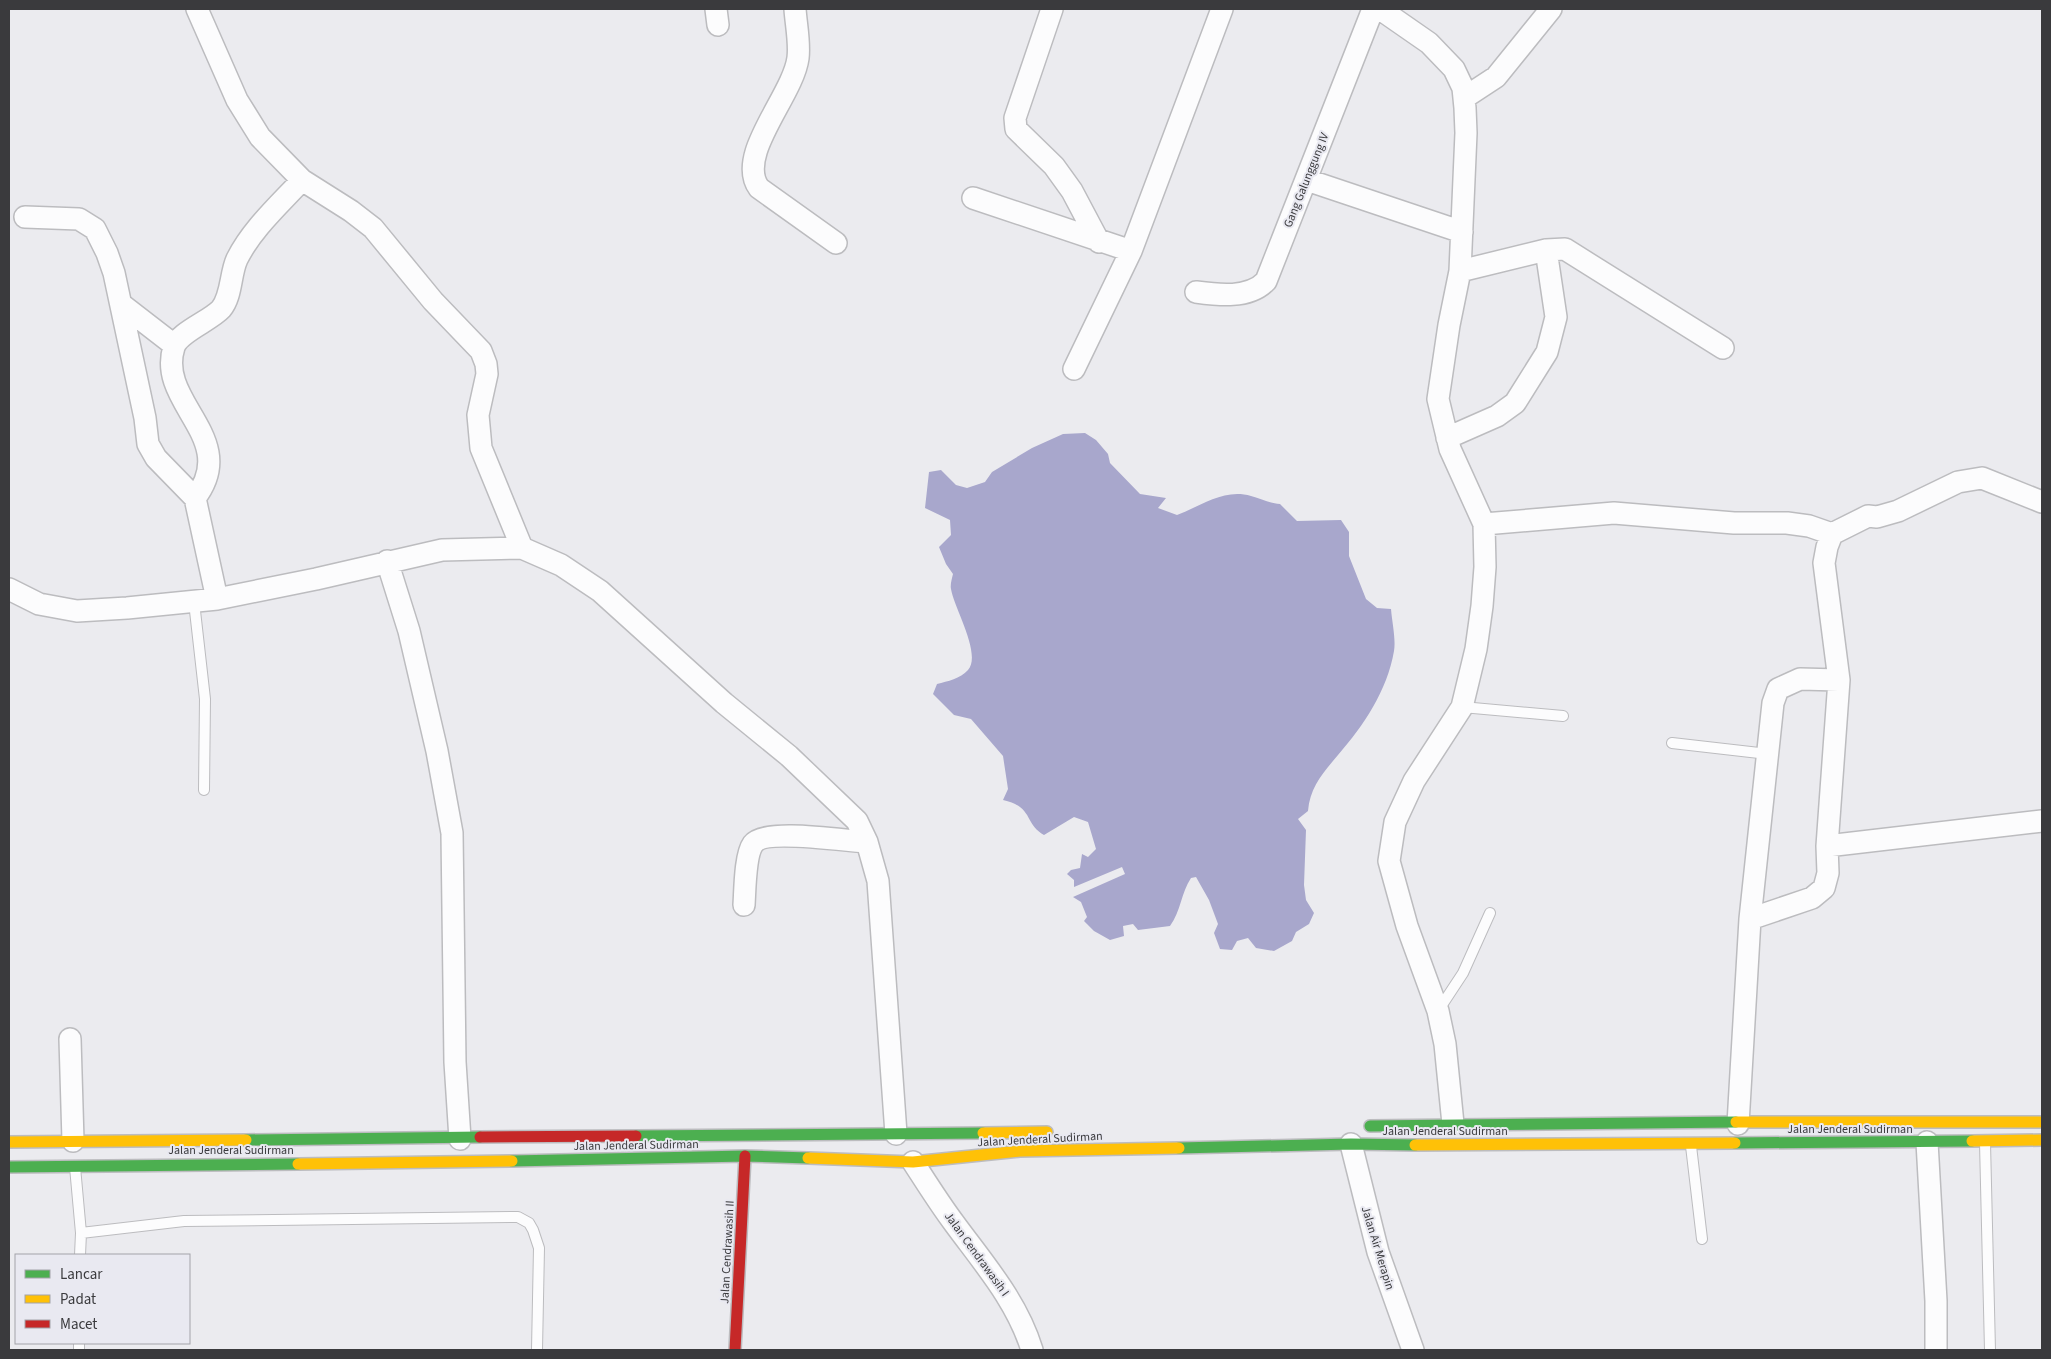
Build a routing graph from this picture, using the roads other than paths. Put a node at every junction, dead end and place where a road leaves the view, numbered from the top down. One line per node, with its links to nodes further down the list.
1 (197, 9): 9 (street)
2 (795, 9): 14 (street)
3 (1052, 9): 15 (street)
4 (1222, 9): 17 (street)
5 (1373, 9): 10 (street, Gang Galunggung IV)
6 (1380, 9): 8 (street)
7 (1551, 9): 8 (street)
8 (1464, 98): 13 (street)
9 (302, 180): 21 (street); 29 (street)
10 (1307, 180): 13 (street); 19 (street, Gang Galunggung IV)
11 (973, 198): 15 (street)
12 (25, 217): 20 (street)
13 (1462, 232): 18 (street)
14 (836, 242)
15 (1098, 242): 17 (street)
16 (1546, 250): 18 (street); 22 (street); 24 (street)
17 (1131, 251): 23 (street)
18 (1460, 271): 24 (street)
19 (1196, 292)
20 (121, 304): 21 (street); 25 (street)
21 (174, 345): 25 (street)
22 (1723, 348)
23 (1074, 369)
24 (1448, 438): 27 (street)
25 (195, 498): 32 (street)
26 (2042, 502): 28 (street)
27 (1484, 524): 28 (street); 35 (street)
28 (1832, 534): 34 (street)
29 (522, 548): 30 (street); 41 (street)
30 (387, 561): 32 (street); 55 (street)
31 (9, 589): 33 (street)
32 (218, 598): 33 (street)
33 (194, 602): 39 (lane)
34 (1839, 680): 38 (street); 42 (street)
35 (1462, 707): 36 (lane); 46 (street)
36 (1563, 716)
37 (1672, 743): 38 (lane)
38 (1768, 754): 45 (street)
39 (204, 790)
40 (2042, 821): 42 (street)
41 (867, 842): 43 (street); 53 (street)
42 (1827, 846): 45 (street)
43 (744, 905)
44 (1490, 913): 46 (lane)
45 (1750, 919): 50 (street)
46 (1438, 1011): 49 (street)
47 (70, 1038): 57 (street)
48 (2042, 1122): 50 (main road, Jalan Jenderal Sudirman)
49 (1453, 1124): 50 (main road, Jalan Jenderal Sudirman); 54 (main road, Jalan Jenderal Sudirman)
50 (1738, 1124)
51 (1059, 1132): 52 (main road, Jalan Jenderal Sudirman)
52 (1020, 1133): 53 (main road, Jalan Jenderal Sudirman); 62 (main road)
53 (896, 1134): 55 (main road, Jalan Jenderal Sudirman)
54 (1357, 1135): 61 (main road, Jalan Jenderal Sudirman); 62 (main road, Jalan Jenderal Sudirman); 73 (street, Jalan Air Merapin)
55 (460, 1139): 57 (main road, Jalan Jenderal Sudirman)
56 (2042, 1140): 60 (main road, Jalan Jenderal Sudirman)
57 (73, 1141): 58 (main road, Jalan Jenderal Sudirman)
58 (9, 1142)
59 (1927, 1142): 60 (main road, Jalan Jenderal Sudirman); 61 (main road, Jalan Jenderal Sudirman); 74 (street)
60 (1985, 1142): 75 (lane)
61 (1691, 1144): 68 (lane)
62 (1020, 1151): 64 (main road, Jalan Jenderal Sudirman)
63 (745, 1156): 64 (main road, Jalan Jenderal Sudirman); 65 (main road, Jalan Jenderal Sudirman); 71 (main road, Jalan Cendrawasih II)
64 (913, 1162): 72 (street, Jalan Cendrawasih I)
65 (74, 1166): 66 (main road, Jalan Jenderal Sudirman); 67 (lane)
66 (9, 1167)
67 (81, 1233): 69 (lane); 70 (lane)
68 (1702, 1239)
69 (80, 1254)
70 (537, 1350)
71 (735, 1350)
72 (1032, 1350)
73 (1413, 1350)
74 (1936, 1350)
75 (1990, 1350)

